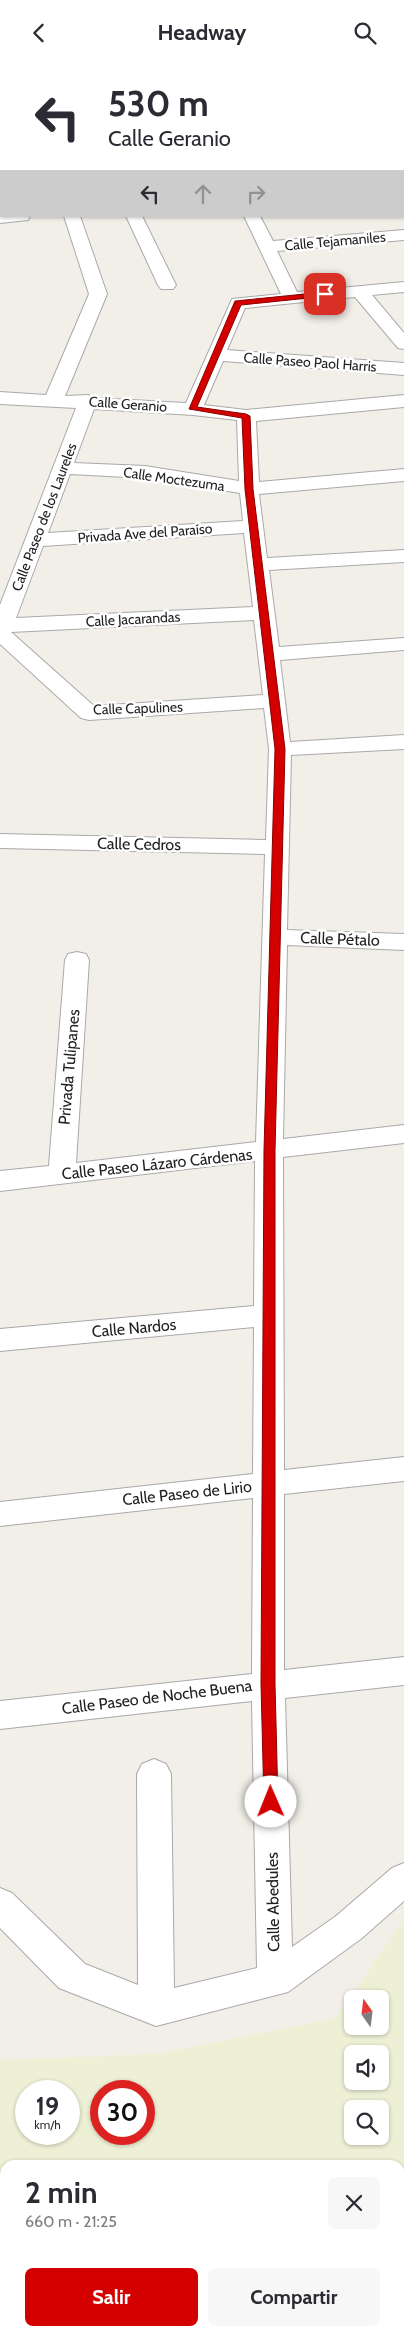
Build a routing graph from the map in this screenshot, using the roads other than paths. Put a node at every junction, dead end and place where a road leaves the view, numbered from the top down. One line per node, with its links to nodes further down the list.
1 (72, 217): 14 (street)
2 (134, 217): 6 (street)
3 (252, 217): 5 (street)
4 (404, 235): 5 (street, Calle Tejamaniles)
5 (267, 247): 9 (street)
6 (166, 285)
7 (404, 287): 8 (street)
8 (359, 291): 9 (street); 10 (street)
9 (291, 297): 11 (street)
10 (404, 344)
11 (216, 355): 12 (street, Calle Paseo Paol Harris); 17 (street)
12 (404, 369)
13 (0, 398): 14 (street, Calle Geranio)
14 (54, 399): 15 (street, Calle Geranio)
15 (88, 401): 17 (street, Calle Geranio); 19 (street, Calle Paseo de los Laureles)
16 (404, 401): 18 (street, Calle Geranio)
17 (193, 409): 18 (street, Calle Geranio)
18 (246, 416): 21 (street, Calle Abedules)
19 (64, 468): 21 (street, Calle Moctezuma); 23 (street, Calle Paseo de los Laureles)
20 (404, 475): 21 (street, Calle Moctezuma)
21 (249, 489): 22 (street, Calle Abedules)
22 (254, 526): 23 (street, Privada Ave del Paraíso); 25 (street, Calle Abedules)
23 (36, 540): 27 (street, Calle Paseo de los Laureles)
24 (404, 556): 25 (street)
25 (258, 565): 26 (street, Calle Abedules)
26 (264, 613): 27 (street, Calle Jacarandas); 29 (street, Calle Abedules)
27 (1, 630): 30 (street, Calle Capulines)
28 (404, 644): 29 (street)
29 (269, 654): 30 (street, Calle Abedules)
30 (275, 701): 32 (street, Calle Abedules)
31 (404, 742): 32 (street)
32 (280, 749): 34 (street, Calle Abedules)
33 (0, 841): 34 (street, Calle Cedros)
34 (277, 847): 35 (street, Calle Abedules)
35 (275, 937): 36 (street, Calle Pétalo); 39 (street, Calle Abedules)
36 (404, 942)
37 (77, 960): 40 (street, Privada Tulipanes)
38 (404, 1135): 39 (street, Calle Paseo Lázaro Cárdenas)
39 (269, 1151): 40 (street, Calle Paseo Lázaro Cárdenas); 42 (street, Calle Abedules)
40 (62, 1175): 41 (street, Calle Paseo Lázaro Cárdenas)
41 (0, 1181)
42 (269, 1315): 43 (street, Calle Nardos); 45 (street, Calle Abedules)
43 (0, 1340)
44 (404, 1469): 45 (street, Calle Paseo de Lirio)
45 (269, 1484): 46 (street, Calle Paseo de Lirio); 48 (street, Calle Abedules)
46 (0, 1514)
47 (404, 1671): 48 (street, Calle Paseo de Noche Buena)
48 (268, 1684): 49 (street, Calle Paseo de Noche Buena); 53 (street, Calle Abedules)
49 (0, 1715)
50 (154, 1774): 54 (street)
51 (404, 1879): 53 (street)
52 (0, 1904): 54 (street)
53 (275, 1980): 54 (street)
54 (156, 2009)

